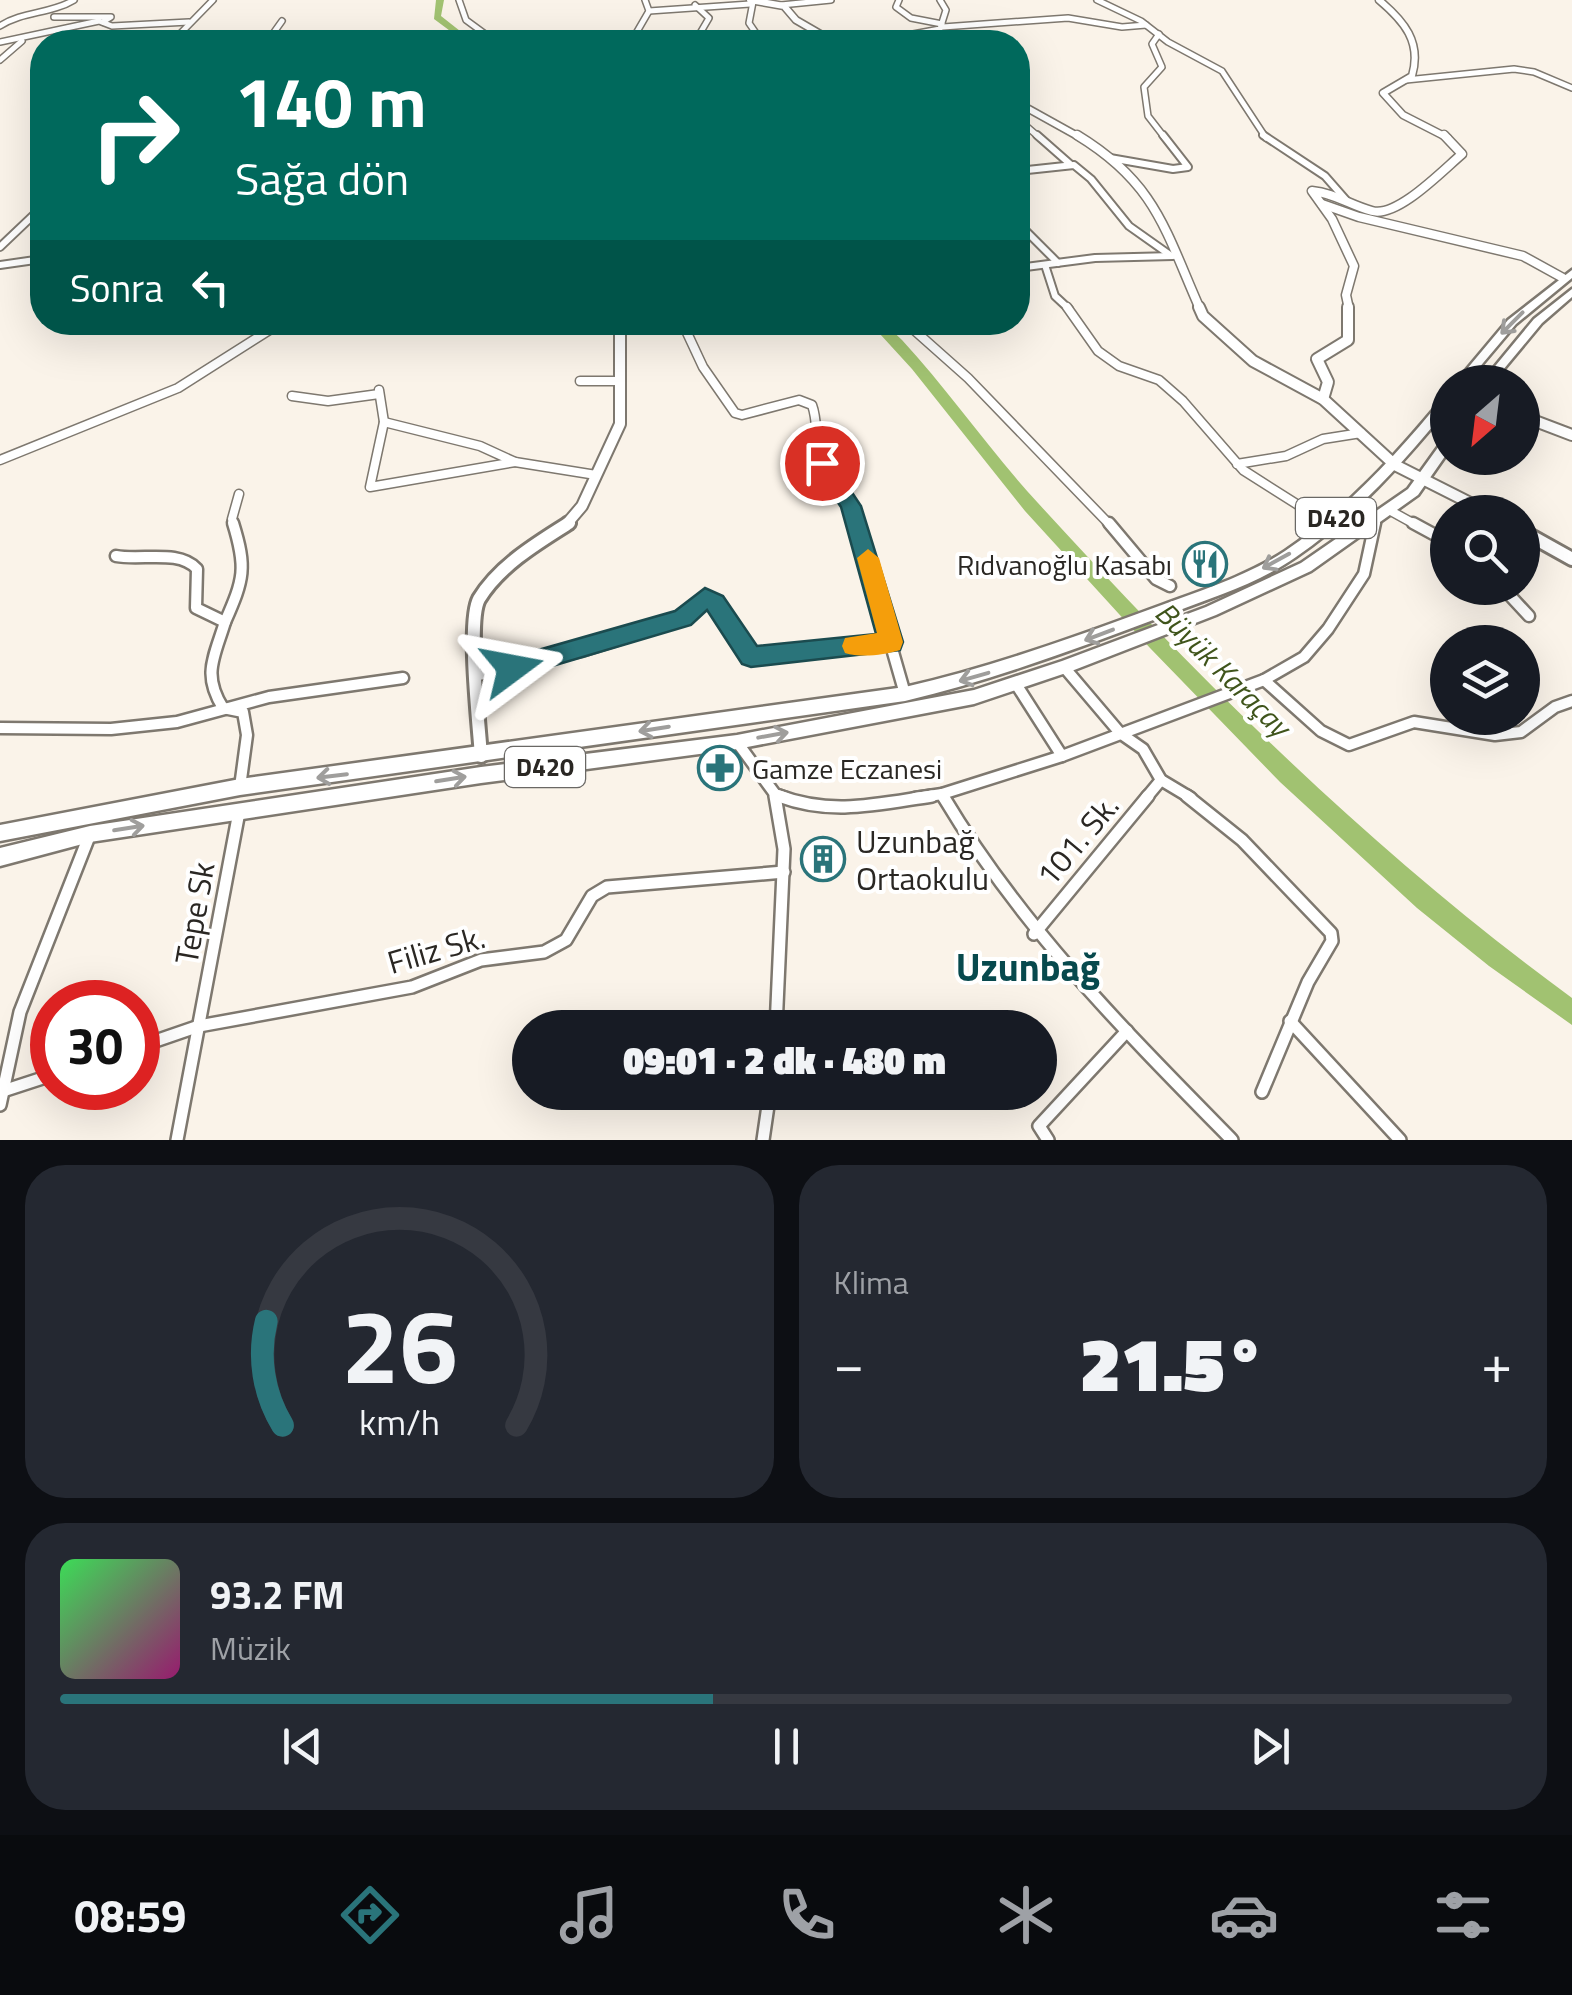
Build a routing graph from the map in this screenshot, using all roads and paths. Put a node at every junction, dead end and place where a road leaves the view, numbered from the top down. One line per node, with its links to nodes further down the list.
1 (74, 0): 13 (street)
2 (212, 0): 19 (street)
3 (458, 0): 26 (street)
4 (645, 0): 14 (street)
5 (830, 0): 12 (street)
6 (899, 0): 22 (street)
7 (940, 0): 22 (street)
8 (1097, 0): 20 (street)
9 (1379, 0): 37 (street)
10 (751, 2): 11 (street); 12 (street); 29 (street)
11 (695, 5): 14 (street); 28 (street)
12 (781, 5): 30 (street)
13 (62, 9): 16 (street); 21 (street)
14 (649, 10): 27 (street)
15 (125, 13): 16 (street)
16 (111, 19): 18 (street)
17 (282, 21): 25 (street)
18 (103, 22): 19 (street); 23 (street)
19 (188, 22): 24 (street)
20 (1146, 25): 22 (street); 32 (street)
21 (0, 26)
22 (942, 26): 31 (street)
23 (66, 30)
24 (182, 30)
25 (278, 30)
26 (475, 30)
27 (637, 30)
28 (702, 30)
29 (753, 30)
30 (817, 30)
31 (938, 30)
32 (1159, 34): 41 (street); 44 (street)
33 (30, 38): 34 (street)
34 (24, 39): 35 (street); 36 (street)
35 (0, 42)
36 (0, 60)
37 (1406, 80): 38 (street); 44 (street)
38 (1572, 88)
39 (1030, 110): 41 (street)
40 (1030, 129): 42 (street)
41 (1110, 158): 49 (street)
42 (1070, 164): 43 (street); 49 (street)
43 (1030, 169)
44 (1346, 200): 45 (street)
45 (1322, 204): 55 (street); 66 (street)
46 (30, 218): 48 (street)
47 (1030, 235): 51 (street)
48 (0, 247)
49 (1173, 256): 51 (street); 66 (street)
50 (30, 261): 52 (street)
51 (1058, 263): 53 (street)
52 (0, 265)
53 (1045, 265): 54 (street); 74 (street)
54 (1030, 267)
55 (1568, 276): 61 (highway, one-way to 61)
56 (1572, 292): 62 (highway)
57 (262, 335): 72 (street)
58 (620, 335): 64 (street)
59 (688, 335): 91 (street)
60 (920, 335): 87 (street)
61 (1475, 365)
62 (1501, 365)
63 (580, 381): 64 (street)
64 (621, 381): 77 (street)
65 (292, 396): 67 (street)
66 (1323, 398): 70 (street)
67 (384, 422): 73 (street); 73 (street)
68 (1430, 422): 75 (highway, D420)
69 (1540, 423): 71 (street)
70 (1361, 432): 74 (street); 75 (street)
71 (1572, 435)
72 (0, 460)
73 (515, 462): 77 (street)
74 (1237, 464): 82 (street)
75 (1395, 465): 78 (street); 82 (highway, D420)
76 (1430, 468): 78 (highway, D420)
77 (596, 475): 93 (street)
78 (1422, 480): 80 (street); 81 (highway, D420)
79 (238, 494): 90 (street)
80 (1453, 495)
81 (1382, 515): 83 (street); 92 (highway, D420); 95 (street)
82 (1328, 524): 97 (highway, D420, one-way to 97)
83 (1430, 535)
84 (1540, 541): 86 (street)
85 (116, 556): 90 (street)
86 (1572, 559)
87 (1170, 586)
88 (1519, 605): 89 (street)
89 (1529, 616)
90 (224, 622): 99 (street)
91 (891, 642): 93 (street); 97 (street)
92 (1064, 668): 96 (highway, D420); 101 (street)
93 (475, 676): 103 (street)
94 (403, 678): 99 (street)
95 (1264, 680): 98 (street); 101 (street)
96 (1016, 684): 102 (highway, D420, one-way to 96); 104 (street)
97 (905, 694): 103 (highway, one-way to 103)
98 (1572, 701)
99 (224, 708): 100 (street); 106 (street)
100 (0, 728)
101 (1120, 733): 104 (street); 105 (street)
102 (737, 742): 107 (street); 109 (highway, D420, one-way to 102)
103 (482, 756): 106 (highway, one-way to 106)
104 (1062, 756): 108 (street)
105 (1161, 780): 114 (street, 101. Sk.); 116 (street)
106 (240, 786): 110 (highway)
107 (775, 794): 108 (street); 113 (street)
108 (942, 794): 114 (street)
109 (239, 812): 111 (highway, D420, one-way to 109); 117 (street, Tepe Sk)
110 (0, 833)
111 (90, 834): 112 (highway, D420); 122 (street)
112 (0, 856)
113 (784, 872): 115 (street); 117 (street, Filiz Sk.)
114 (1034, 934): 118 (street)
115 (776, 1010)
116 (1290, 1022): 121 (street); 128 (street)
117 (199, 1026): 119 (street, Filiz Sk.); 124 (street, Tepe Sk)
118 (1127, 1032): 126 (street); 127 (street)
119 (160, 1039)
120 (30, 1084): 122 (street)
121 (1262, 1092)
122 (1, 1096)
123 (767, 1110): 125 (street)
124 (177, 1140)
125 (763, 1140)
126 (1048, 1140)
127 (1232, 1140)
128 (1400, 1140)

